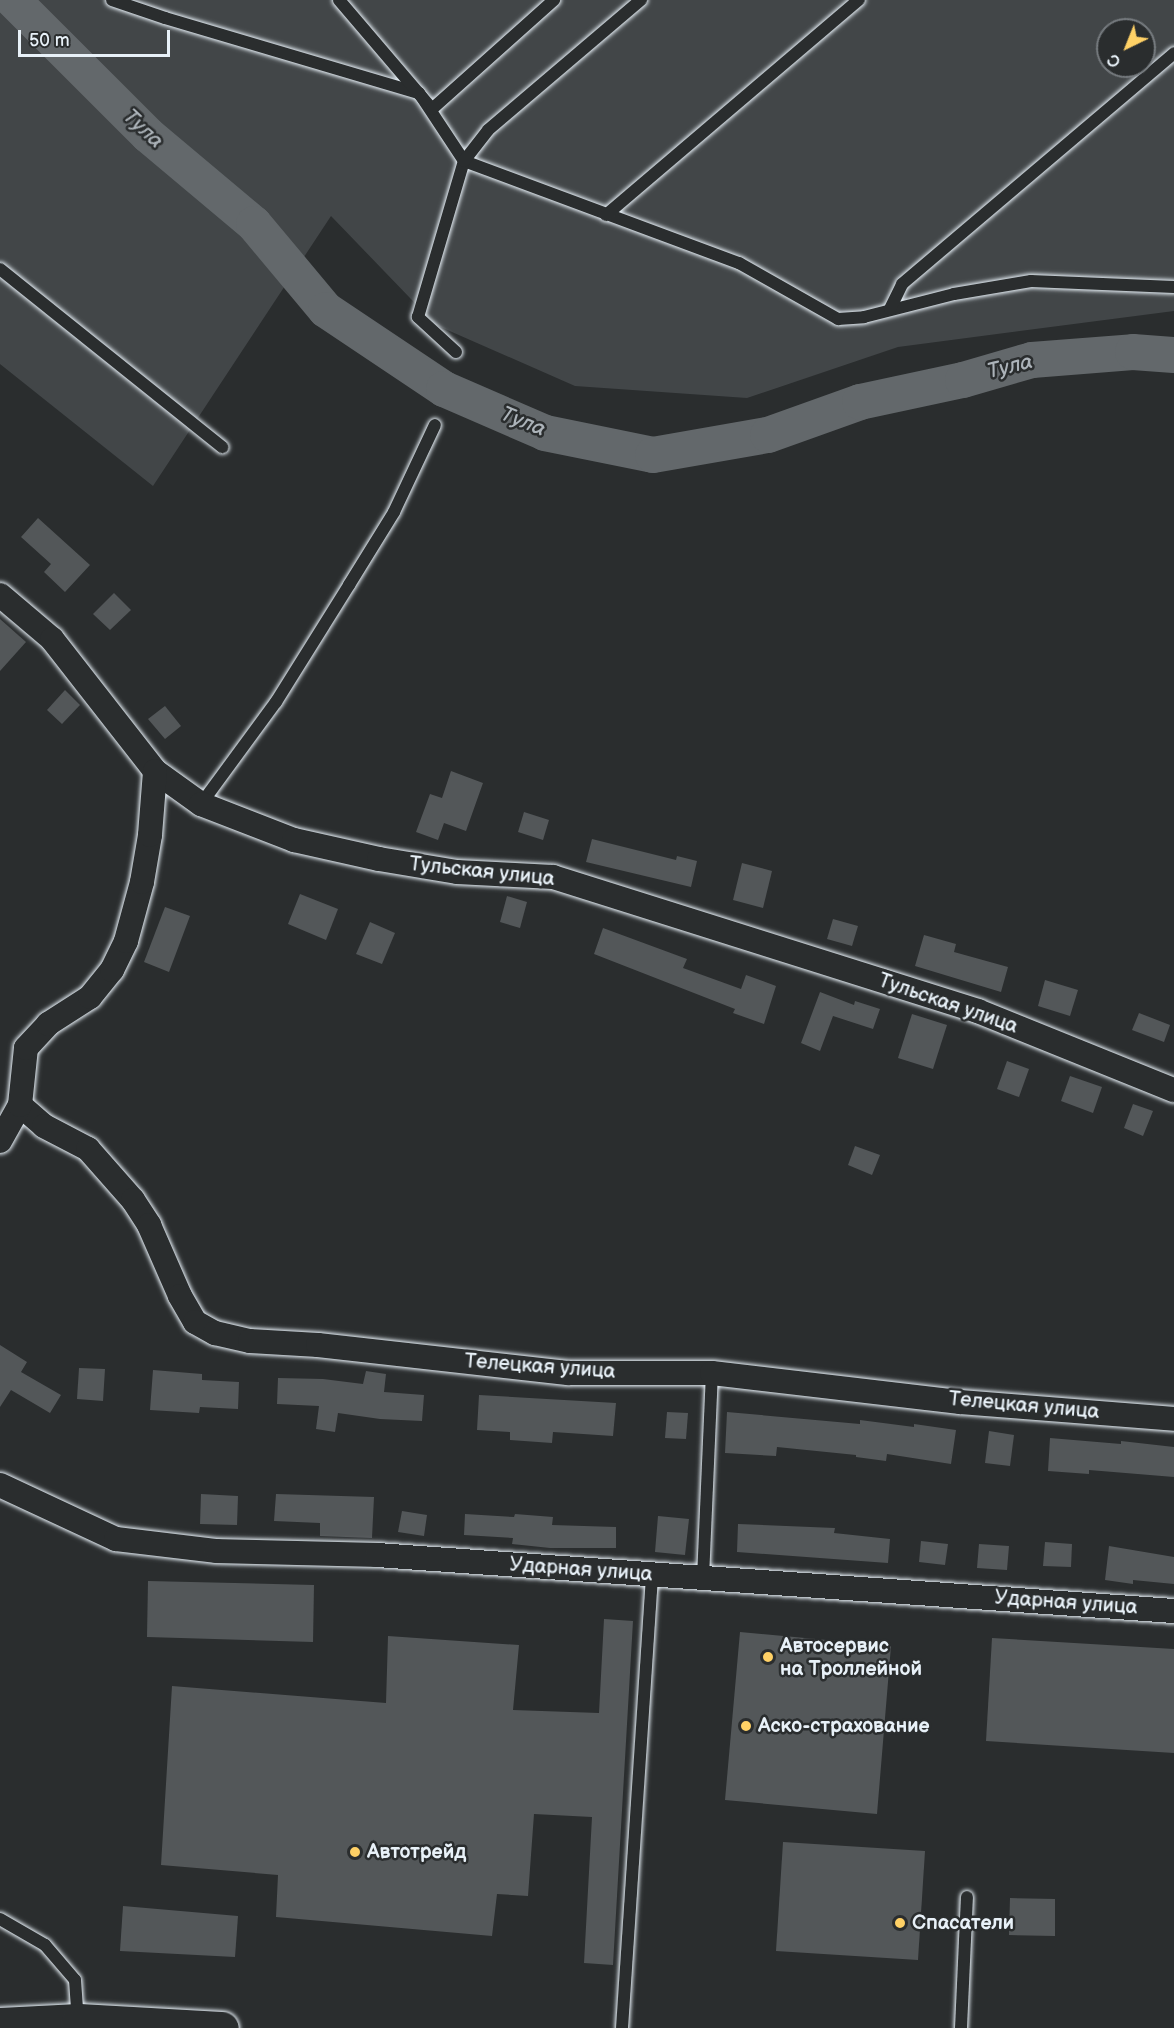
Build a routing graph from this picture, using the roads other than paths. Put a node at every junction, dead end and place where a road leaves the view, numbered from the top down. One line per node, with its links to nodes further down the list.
1 (112, 0): 7 (lane)
2 (339, 0): 7 (lane)
3 (554, 0): 7 (lane)
4 (642, 0): 8 (lane)
5 (858, 0): 9 (lane)
6 (1174, 53): 12 (lane)
7 (419, 93): 8 (lane)
8 (464, 161): 9 (lane); 13 (lane)
9 (606, 215): 12 (lane)
10 (0, 269): 15 (lane)
11 (1174, 287): 12 (lane)
12 (890, 309)
13 (456, 352)
14 (435, 425): 18 (lane)
15 (222, 447)
16 (0, 595): 17 (street, Тульская улица)
17 (155, 771): 18 (street, Тульская улица); 20 (street)
18 (201, 804): 19 (street, Тульская улица)
19 (1174, 1090)
20 (20, 1105): 21 (street); 22 (street, Телецкая улица)
21 (0, 1141)
22 (712, 1373): 23 (street, Телецкая улица); 26 (lane)
23 (1174, 1419)
24 (0, 1485): 25 (street, Ударная улица)
25 (652, 1575): 26 (street, Ударная улица); 33 (lane)
26 (703, 1578): 27 (street, Ударная улица)
27 (1174, 1611)
28 (967, 1897): 34 (lane)
29 (0, 1919): 30 (lane)
30 (78, 2020): 31 (main road); 32 (main road)
31 (0, 2024)
32 (222, 2028)
33 (622, 2028)
34 (961, 2028)

